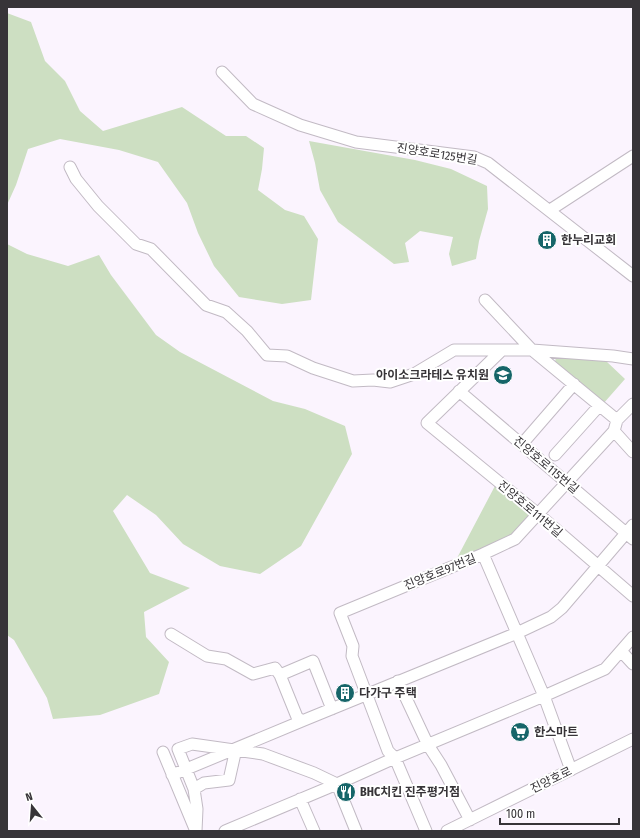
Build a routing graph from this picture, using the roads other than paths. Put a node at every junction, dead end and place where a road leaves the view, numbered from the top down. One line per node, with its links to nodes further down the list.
1 (222, 72): 4 (street, 진양호로125번길)
2 (633, 156): 4 (street)
3 (70, 167): 7 (street)
4 (550, 210): 5 (street, 진양호로125번길)
5 (633, 276)
6 (485, 300): 8 (street)
7 (502, 350): 8 (street); 11 (street)
8 (532, 350): 9 (street); 10 (street)
9 (633, 359)
10 (574, 384): 13 (street); 15 (street)
11 (459, 391): 15 (street, 진양호로115번길); 19 (street, 진양호로111번길)
12 (633, 404): 14 (street)
13 (599, 406): 14 (street); 17 (street)
14 (615, 426): 16 (street); 18 (street)
15 (522, 444): 18 (street, 진양호로115번길)
16 (633, 452)
17 (555, 455)
18 (566, 482): 19 (street); 20 (street, 진양호로115번길)
19 (538, 514): 21 (street); 22 (street, 진양호로111번길)
20 (631, 532): 22 (street)
21 (483, 554): 24 (street, 진양호로97번길); 31 (street, 진양호로97번길)
22 (598, 566): 23 (street, 진양호로111번길); 24 (street)
23 (633, 596)
24 (517, 632): 30 (street); 32 (street, 진양호로97번길)
25 (171, 634): 29 (street)
26 (633, 637): 27 (street)
27 (621, 651): 28 (street); 32 (street)
28 (633, 664)
29 (280, 675): 33 (street); 34 (street)
30 (398, 681): 31 (street); 36 (street)
31 (366, 694): 33 (street); 39 (street)
32 (544, 696): 36 (street); 41 (street, 진양호로97번길)
33 (332, 709): 34 (street)
34 (302, 721): 37 (street)
35 (633, 739): 41 (street, 진양호로)
36 (428, 745): 39 (street); 46 (street)
37 (236, 749): 40 (street); 40 (street); 43 (street); 44 (street)
38 (163, 752): 42 (street)
39 (395, 758): 43 (street); 51 (street)
40 (187, 770): 42 (street); 44 (street)
41 (571, 770): 46 (street, 진양호로)
42 (172, 774): 47 (street)
43 (337, 784): 45 (street); 50 (street)
44 (194, 789): 47 (street)
45 (300, 799): 48 (street); 49 (street)
46 (470, 820): 52 (street, 진양호로)
47 (196, 831)
48 (225, 831)
49 (314, 831)
50 (356, 831)
51 (426, 831)
52 (447, 831)

